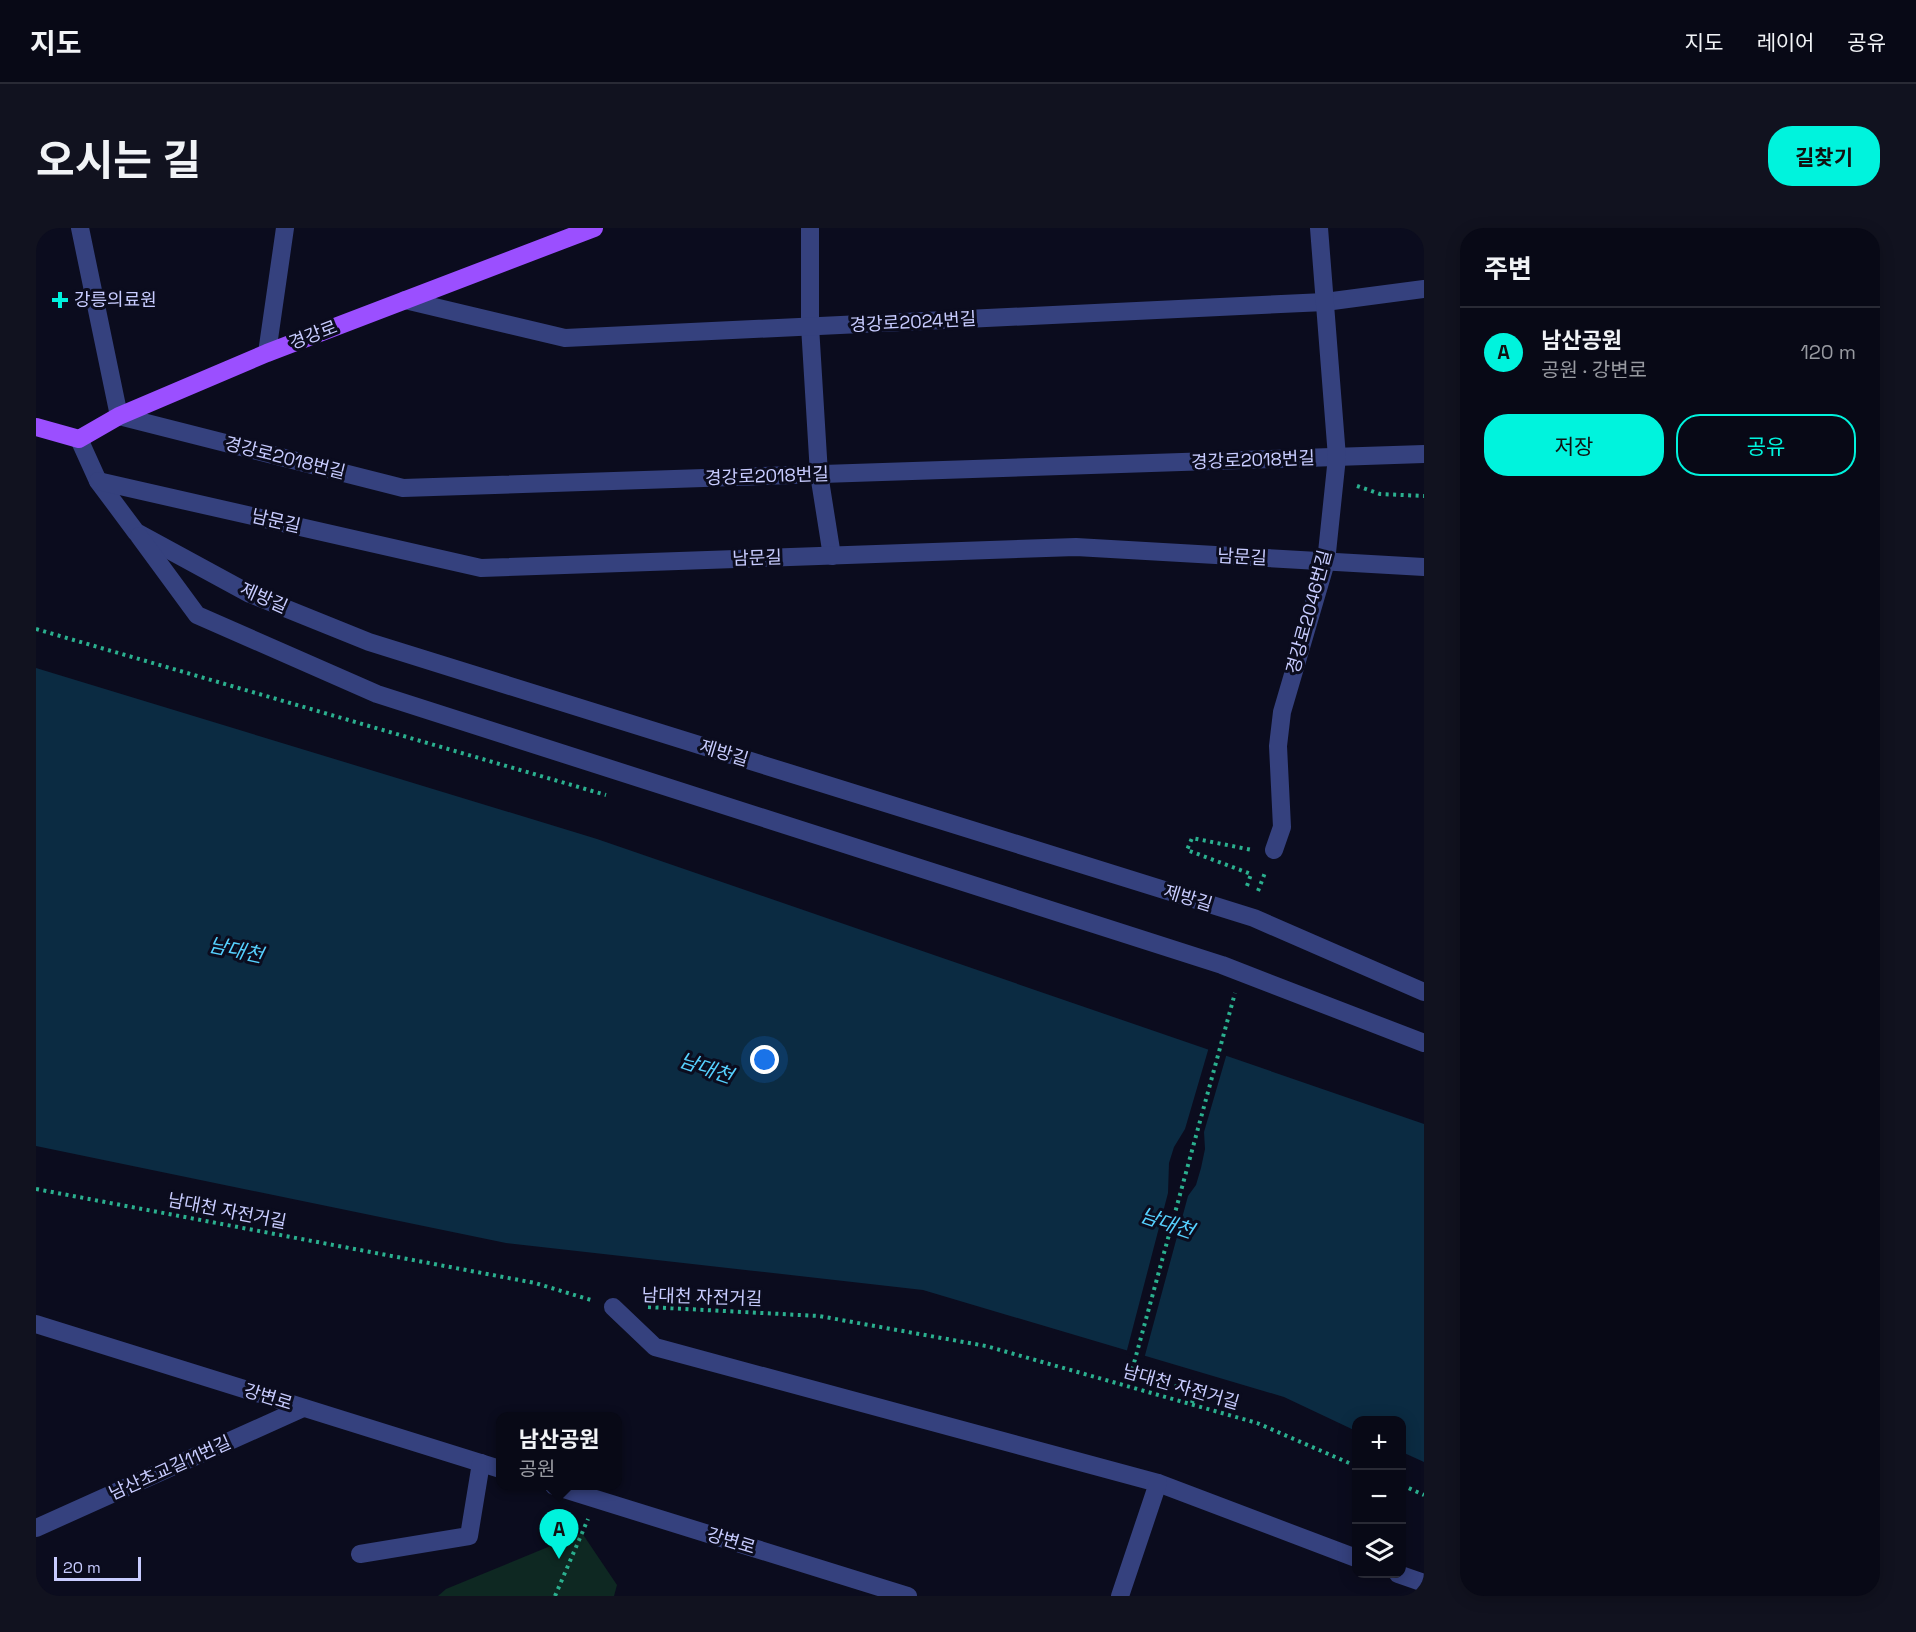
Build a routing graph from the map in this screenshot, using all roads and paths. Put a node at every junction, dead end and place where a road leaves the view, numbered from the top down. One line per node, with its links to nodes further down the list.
1 (80, 228): 11 (street)
2 (285, 228): 10 (street)
3 (594, 228): 7 (main road, 경강로)
4 (810, 228): 9 (street)
5 (1319, 228): 8 (street, 경강로2046번길)
6 (1424, 289): 8 (street, 경강로2024번길)
7 (405, 300): 9 (street, 경강로2024번길); 10 (main road, 경강로)
8 (1325, 303): 9 (street, 경강로2024번길); 15 (street, 경강로2046번길)
9 (810, 326): 16 (street)
10 (267, 353): 11 (main road, 경강로)
11 (119, 416): 13 (main road, 경강로); 16 (street, 경강로2018번길)
12 (36, 427): 13 (main road)
13 (79, 439): 18 (street, 제방길)
14 (1424, 454): 15 (street, 경강로2018번길)
15 (1337, 457): 16 (street, 경강로2018번길); 17 (street, 경강로2046번길)
16 (819, 474): 21 (street)
17 (1335, 478): 19 (path); 22 (street, 경강로2046번길)
18 (98, 482): 20 (street, 제방길); 21 (street, 남문길)
19 (1424, 496)
20 (136, 532): 27 (street, 제방길); 28 (street)
21 (832, 556): 22 (street, 남문길)
22 (1326, 562): 23 (street, 남문길); 24 (street, 경강로2046번길)
23 (1424, 567)
24 (1274, 850): 25 (path)
25 (1247, 886)
26 (1236, 991): 32 (path)
27 (1424, 992)
28 (1424, 1043)
29 (36, 1189): 30 (path, 남대천 자전거길)
30 (613, 1307): 32 (path, 남대천 자전거길); 37 (street)
31 (36, 1324): 33 (street, 강변로)
32 (1192, 1403): 35 (path, 남대천 자전거길)
33 (303, 1408): 34 (street, 강변로); 42 (street, 남산초교길11번길)
34 (481, 1463): 36 (street, 강변로); 43 (street)
35 (1352, 1464)
36 (496, 1468)
37 (1158, 1483): 44 (street); 49 (street)
38 (1406, 1487): 40 (path)
39 (570, 1490): 41 (street, 강변로)
40 (1424, 1495)
41 (596, 1498): 47 (path); 48 (street, 강변로)
42 (36, 1528)
43 (360, 1554)
44 (1352, 1556)
45 (1406, 1577): 46 (street)
46 (1424, 1583)
47 (555, 1596)
48 (908, 1596)
49 (1120, 1596)

